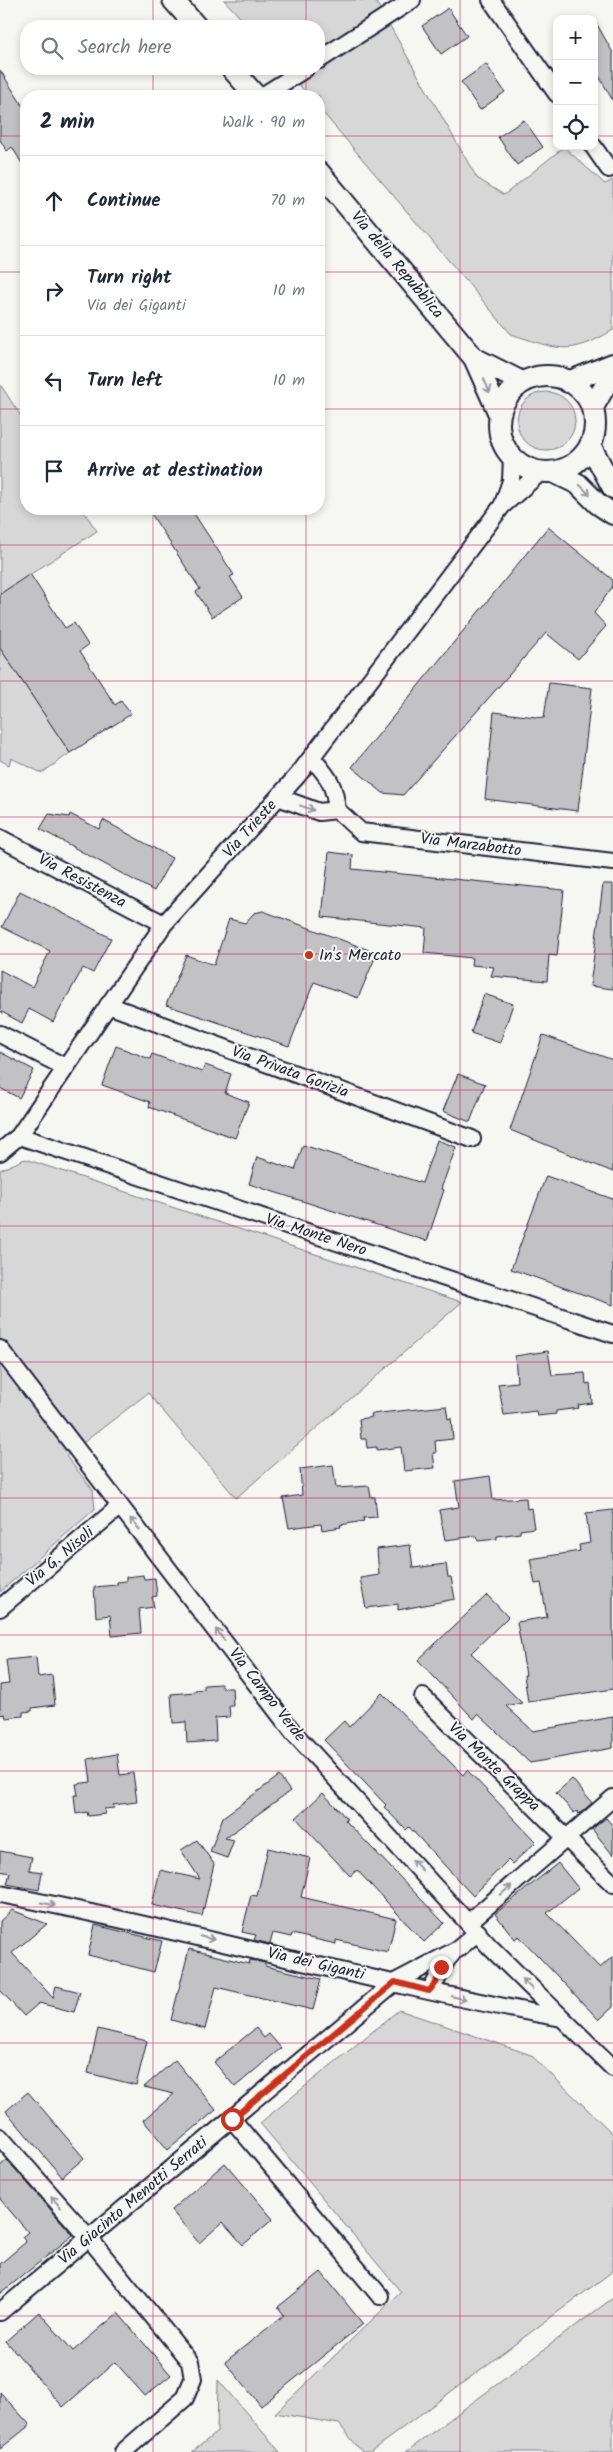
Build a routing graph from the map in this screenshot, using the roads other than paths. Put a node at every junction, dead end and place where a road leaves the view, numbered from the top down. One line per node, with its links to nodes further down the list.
1 (173, 0): 4 (street)
2 (412, 0): 5 (street)
3 (492, 0): 8 (street)
4 (191, 20)
5 (325, 56)
6 (237, 75): 9 (street)
7 (295, 75): 10 (street)
8 (553, 88)
9 (251, 90)
10 (272, 90)
11 (596, 150): 12 (street)
12 (609, 170)
13 (325, 179): 14 (street, Via della Repubblica)
14 (474, 358): 17 (street, Via della Repubblica); 20 (street, Via della Repubblica, one-way to 20)
15 (613, 364): 18 (street)
16 (613, 372): 19 (street)
17 (522, 382): 18 (street); 20 (street)
18 (568, 382): 19 (street)
19 (592, 409): 21 (street)
20 (499, 414): 22 (street)
21 (590, 445): 23 (street); 24 (street)
22 (512, 457): 23 (street); 25 (street, Via Trieste)
23 (548, 472): 25 (street, Via Trieste); 26 (street, one-way to 26)
24 (613, 488)
25 (502, 506): 27 (street, Via Trieste)
26 (613, 514)
27 (312, 758): 28 (street, Via Trieste); 29 (street)
28 (278, 797): 29 (street, one-way to 29); 32 (street, Via Trieste)
29 (337, 810): 31 (street, Via Marzabotto)
30 (0, 838): 32 (street, Via Resistenza)
31 (613, 862)
32 (164, 924): 33 (street, Via Trieste)
33 (108, 1005): 35 (street, Via Trieste); 37 (street, Via Privata Gorizia)
34 (0, 1034): 35 (street)
35 (65, 1067): 36 (street, Via Trieste)
36 (19, 1136): 38 (street, Via Trieste); 39 (street, Via Monte Nero)
37 (472, 1139)
38 (0, 1152)
39 (613, 1334)
40 (0, 1349): 41 (street, Via Campo Verde)
41 (120, 1506): 42 (street, Via G. Nisoli); 49 (street, Via Campo Verde, one-way to 41)
42 (0, 1608)
43 (423, 1697): 45 (street, Via Monte Grappa)
44 (613, 1798): 45 (street, Via Giacinto Menotti Serrati)
45 (566, 1837): 46 (street, Via Monte Grappa); 49 (street, Via Giacinto Menotti Serrati, one-way to 45)
46 (613, 1884)
47 (7, 1895): 48 (street); 51 (street, Via dei Giganti, one-way to 51)
48 (0, 1908)
49 (474, 1927): 50 (street, Via Giacinto Menotti Serrati); 53 (street, Via Campo Verde, one-way to 49)
50 (458, 1949): 51 (street, Via Giacinto Menotti Serrati); 52 (street, Via Giacinto Menotti Serrati)
51 (395, 1982): 52 (street, Via dei Giganti); 55 (street, Via Giacinto Menotti Serrati)
52 (429, 1991): 53 (street, Via dei Giganti, one-way to 53)
53 (562, 2018): 54 (street)
54 (613, 2068)
55 (232, 2119): 57 (street, Via Giacinto Menotti Serrati); 58 (street)
56 (0, 2137): 57 (street, one-way to 56)
57 (88, 2238): 59 (street, Via Giacinto Menotti Serrati); 60 (street)
58 (380, 2296)
59 (0, 2312)
60 (123, 2452)

